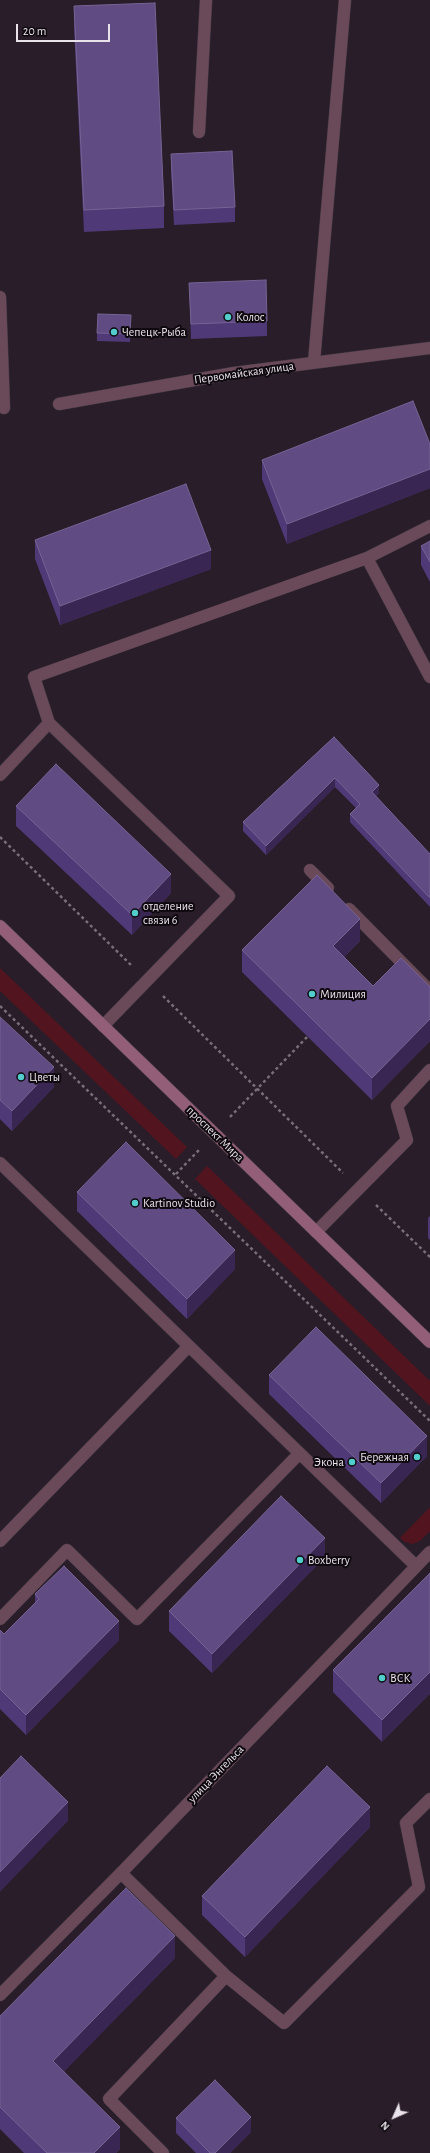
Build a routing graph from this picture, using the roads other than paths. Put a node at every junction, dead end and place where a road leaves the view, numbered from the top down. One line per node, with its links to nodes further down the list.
1 (206, 0): 3 (street)
2 (345, 0): 6 (street)
3 (199, 132)
4 (0, 297): 8 (street)
5 (430, 348): 6 (street, Первомайская улица)
6 (314, 362): 7 (street, Первомайская улица)
7 (59, 404)
8 (4, 408)
9 (430, 526): 10 (street)
10 (367, 558): 11 (street); 12 (street)
11 (430, 677)
12 (49, 723): 13 (street); 17 (street)
13 (0, 775)
14 (310, 870): 16 (street)
15 (0, 926): 17 (main road, проспект Мира)
16 (430, 991)
17 (103, 1026): 20 (main road, проспект Мира)
18 (430, 1070): 20 (street)
19 (0, 1163): 22 (street)
20 (316, 1232): 21 (main road, проспект Мира)
21 (430, 1342)
22 (188, 1347): 23 (street); 24 (street)
23 (299, 1454): 26 (street); 27 (street)
24 (0, 1541)
25 (430, 1552): 26 (street, улица Энгельса)
26 (416, 1566): 29 (street, улица Энгельса)
27 (0, 1619)
28 (430, 1799): 30 (street)
29 (121, 1873): 30 (street); 31 (street, улица Энгельса)
30 (226, 1976): 32 (street)
31 (0, 1995)
32 (163, 2153)

